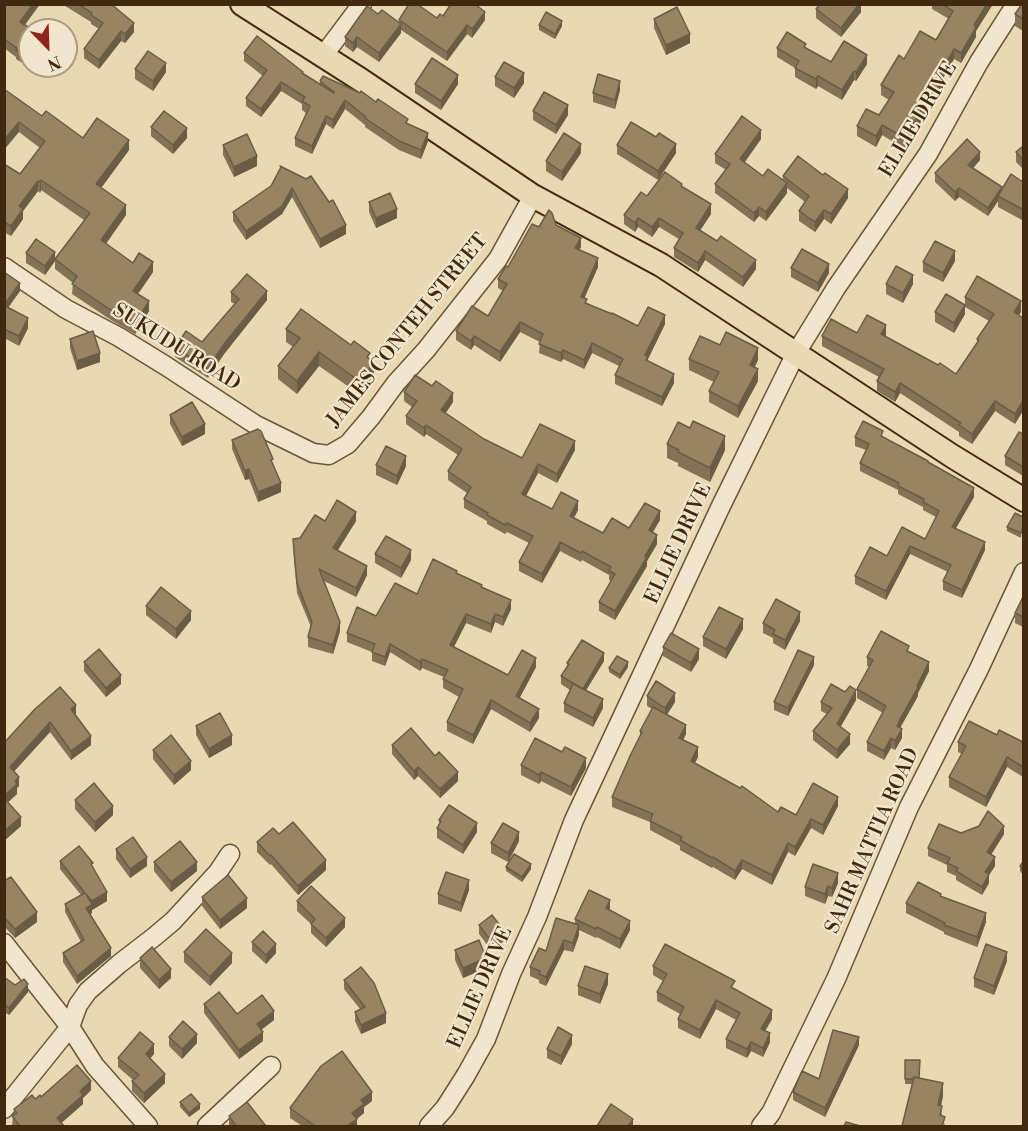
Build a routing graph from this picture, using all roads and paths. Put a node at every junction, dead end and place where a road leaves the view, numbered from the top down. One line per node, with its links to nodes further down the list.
1 (242, 4): 4 (main road)
2 (362, 4): 4 (street)
3 (1016, 4): 7 (street, ELLIE DRIVE)
4 (323, 56): 5 (main road)
5 (533, 196): 7 (main road); 8 (street, JAMES CONTEH STREET)
6 (4, 267): 8 (street, SUKUDU ROAD)
7 (796, 353): 9 (main road); 18 (street, ELLIE DRIVE)
8 (329, 455)
9 (1023, 500)
10 (1023, 572): 19 (street, SAHR MATTIA ROAD)
11 (230, 854): 13 (street)
12 (4, 943): 13 (street)
13 (70, 1027): 15 (street); 16 (street)
14 (271, 1066): 17 (street)
15 (4, 1109)
16 (148, 1126)
17 (207, 1126)
18 (429, 1126)
19 (761, 1126)

